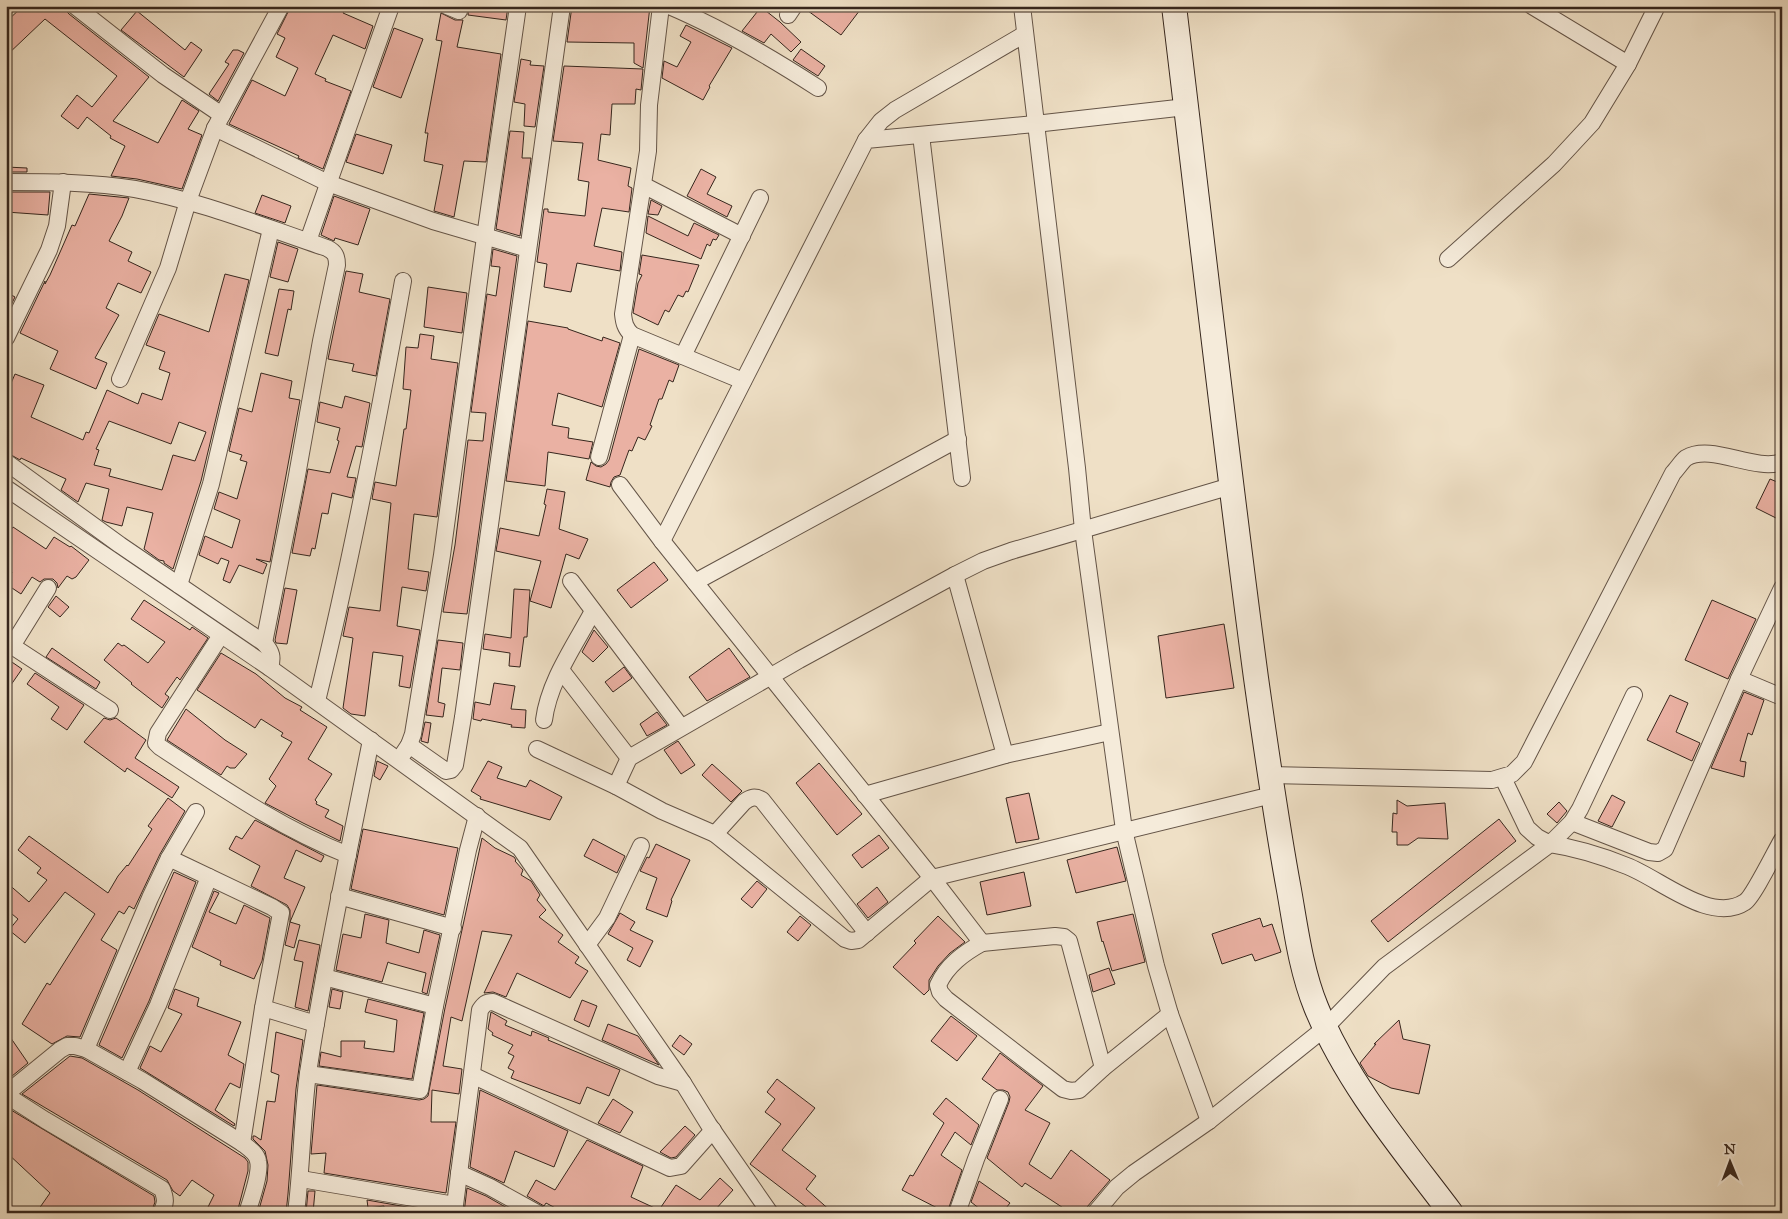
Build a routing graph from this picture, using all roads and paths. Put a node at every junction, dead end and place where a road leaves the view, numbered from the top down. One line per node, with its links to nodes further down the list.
1 (75, 6): 16 (street)
2 (281, 6): 16 (street)
3 (391, 6): 22 (street)
4 (518, 6): 28 (street)
5 (562, 6): 30 (street)
6 (661, 6): 23 (street)
7 (668, 6): 14 (street)
8 (1022, 6): 12 (street)
9 (1174, 6): 15 (street)
10 (1532, 6): 13 (street)
11 (1658, 6): 13 (street)
12 (1025, 34): 17 (street); 19 (street)
13 (1628, 64): 31 (street)
14 (818, 88)
15 (1186, 107): 17 (street); 44 (street)
16 (219, 122): 22 (street); 25 (street)
17 (1035, 124): 18 (street); 46 (street)
18 (921, 135): 19 (street); 38 (street)
19 (866, 140): 37 (street)
20 (6, 182): 21 (street)
21 (64, 182): 25 (street); 34 (street)
22 (328, 183): 28 (street); 29 (street)
23 (643, 185): 27 (street); 33 (street)
24 (760, 198): 27 (street)
25 (188, 201): 26 (street); 36 (street)
26 (271, 229): 29 (street); 51 (street)
27 (742, 236): 35 (street)
28 (485, 237): 30 (street); 70 (street)
29 (308, 241): 56 (street)
30 (528, 249): 70 (street)
31 (1448, 259)
32 (403, 281): 64 (street)
33 (632, 335): 35 (street); 39 (street)
34 (6, 338)
35 (683, 356): 37 (street)
36 (120, 379)
37 (743, 381): 47 (street)
38 (958, 439): 42 (street); 50 (street)
39 (599, 457)
40 (6, 462): 51 (street)
41 (1782, 462): 75 (street)
42 (962, 478)
43 (620, 485): 47 (street)
44 (1231, 486): 46 (street); 76 (street)
45 (6, 488): 55 (street)
46 (1082, 530): 48 (street); 68 (street)
47 (662, 541): 50 (street)
48 (955, 574): 60 (street); 72 (street)
49 (571, 581): 54 (street)
50 (695, 582): 60 (street)
51 (179, 585): 56 (street)
52 (48, 588): 57 (street)
53 (1782, 588): 61 (street)
54 (593, 611): 59 (street); 67 (street)
55 (221, 635): 58 (street); 87 (street)
56 (264, 643): 58 (street)
57 (9, 644): 65 (street)
58 (270, 668): 64 (street)
59 (560, 670): 66 (street); 73 (street)
60 (771, 676): 67 (street); 78 (street)
61 (1739, 679): 63 (street); 81 (street)
62 (1634, 695): 81 (street)
63 (1782, 698)
64 (316, 701): 69 (street)
65 (110, 710)
66 (544, 720)
67 (681, 727): 73 (street)
68 (1110, 732): 72 (street); 82 (street)
69 (371, 740): 74 (street); 87 (street)
70 (409, 745): 74 (street)
71 (537, 749): 77 (street)
72 (1005, 755): 78 (street)
73 (629, 758): 77 (street)
74 (399, 760): 80 (street)
75 (1503, 778): 76 (street); 85 (street)
76 (1271, 785): 82 (street); 101 (street)
77 (616, 786): 83 (street)
78 (865, 795): 90 (street)
79 (196, 812): 88 (street)
80 (477, 816): 92 (street); 95 (street)
81 (1572, 822): 85 (street)
82 (1124, 830): 90 (street); 99 (street)
83 (715, 834): 93 (street); 93 (street)
84 (1782, 840): 85 (street)
85 (1550, 844): 101 (street)
86 (641, 846): 95 (street)
87 (348, 854): 91 (street)
88 (169, 858): 89 (street); 102 (street)
89 (209, 877): 98 (street); 104 (street)
90 (932, 878): 93 (street); 94 (street)
91 (339, 896): 92 (street); 96 (street)
92 (453, 928): 97 (street)
93 (867, 933)
94 (982, 943): 103 (street); 103 (street)
95 (587, 945): 107 (street)
96 (324, 977): 97 (street); 100 (street)
97 (435, 1006): 105 (street)
98 (263, 1008): 100 (street); 112 (street)
99 (1170, 1014): 103 (street); 110 (street)
100 (316, 1024): 105 (street)
101 (1325, 1028): 110 (street); 123 (street)
102 (86, 1049): 104 (street); 108 (street)
103 (1103, 1068)
104 (127, 1072): 112 (street)
105 (308, 1074): 114 (street)
106 (472, 1075): 107 (street); 111 (street); 113 (street)
107 (683, 1083): 111 (street)
108 (6, 1094): 116 (street)
109 (1000, 1099): 121 (street)
110 (1209, 1121): 122 (street)
111 (714, 1130): 120 (street)
112 (242, 1143): 117 (street)
113 (459, 1173): 115 (street); 119 (street)
114 (300, 1179): 115 (street); 118 (street)
115 (454, 1209)
116 (161, 1213)
117 (246, 1213)
118 (296, 1213)
119 (537, 1213)
120 (770, 1213)
121 (957, 1213)
122 (1095, 1213)
123 (1451, 1213)

